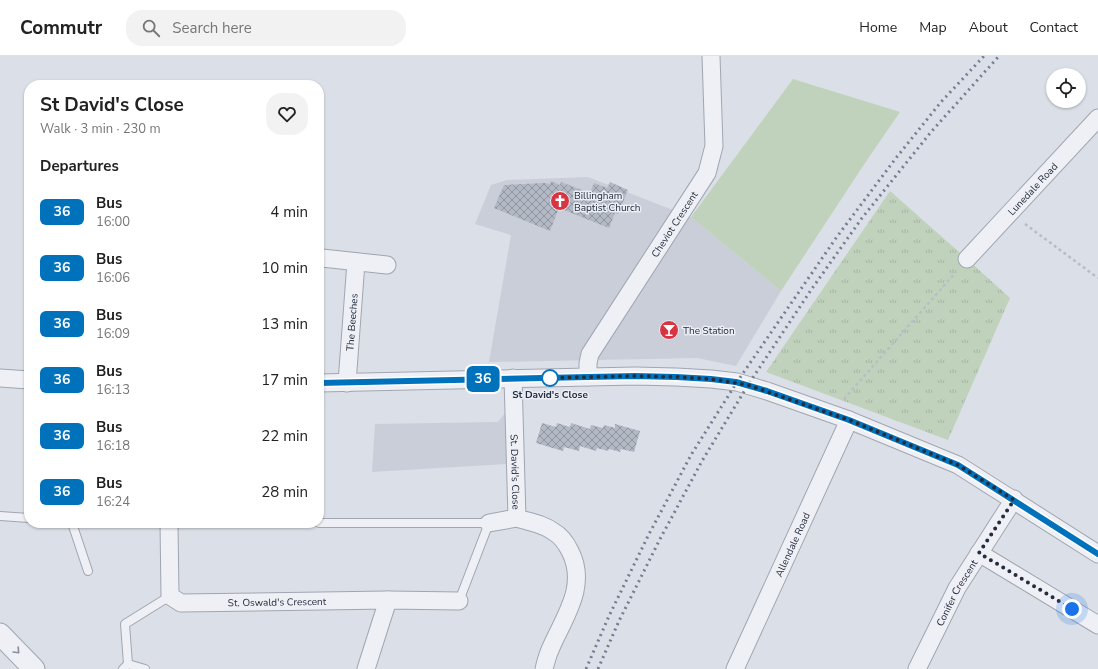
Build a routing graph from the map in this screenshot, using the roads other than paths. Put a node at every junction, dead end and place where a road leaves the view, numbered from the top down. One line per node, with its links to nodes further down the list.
1 (711, 56): 7 (street, Cheviot Crescent)
2 (1098, 118): 4 (street, Lunedale Road)
3 (324, 258): 5 (street)
4 (967, 259)
5 (356, 262): 6 (street); 12 (street, The Beeches)
6 (387, 265)
7 (588, 377): 9 (street); 13 (street)
8 (0, 378): 10 (street)
9 (513, 378): 12 (street); 17 (street, St. David's Close)
10 (24, 380)
11 (324, 383): 12 (street)
12 (347, 383)
13 (849, 420): 14 (street); 35 (street, Allendale Road)
14 (1014, 500): 22 (street, Conifer Crescent); 23 (street)
15 (0, 516): 16 (lane)
16 (24, 518)
17 (517, 518): 18 (street); 34 (street, St. David's Close)
18 (489, 522): 19 (lane); 27 (lane)
19 (324, 523)
20 (74, 528): 24 (lane)
21 (169, 528): 25 (street)
22 (979, 553): 28 (street); 36 (street, Conifer Crescent)
23 (1098, 554)
24 (88, 571)
25 (170, 596): 26 (street, St. Oswald's Crescent); 30 (lane)
26 (388, 600): 27 (street, St. Oswald's Crescent); 33 (street)
27 (459, 601)
28 (1098, 625)
29 (0, 634): 31 (street, one-way to 31)
30 (126, 666): 32 (lane)
31 (34, 669)
32 (145, 669)
33 (366, 669)
34 (544, 669)
35 (736, 669)
36 (917, 669)

